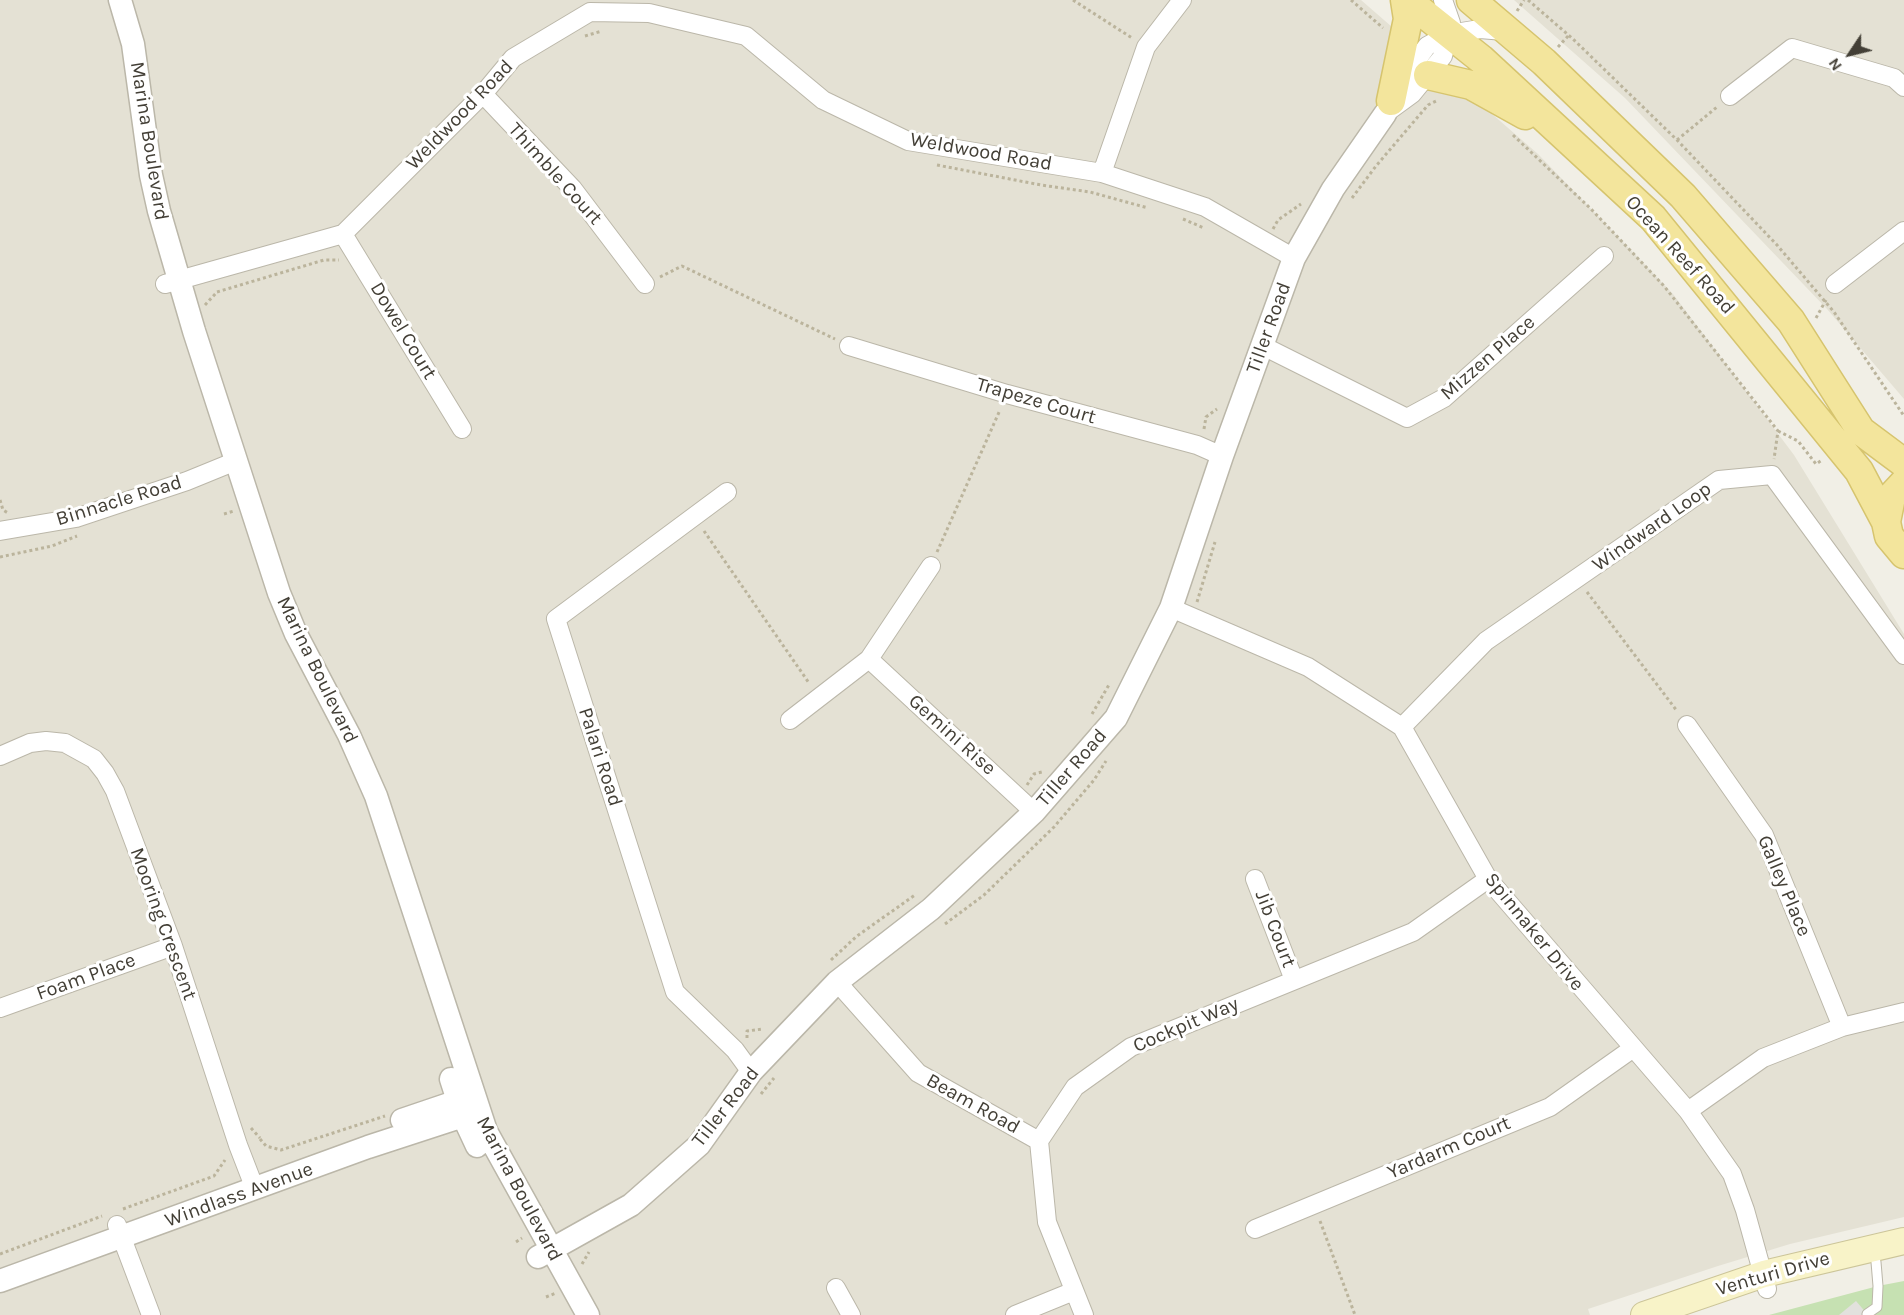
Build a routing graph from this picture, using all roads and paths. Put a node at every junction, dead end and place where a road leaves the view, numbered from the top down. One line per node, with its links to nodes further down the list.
1 (106, 0): 39 (street, Marina Boulevard)
2 (120, 0): 39 (street, Marina Boulevard)
3 (1073, 0): 16 (path)
4 (1182, 0): 16 (street)
5 (1351, 0): 13 (path)
6 (1406, 0): 13 (main road); 14 (main road, Ocean Reef Road)
7 (1443, 0): 14 (street, Tiller Road)
8 (1470, 0): 12 (main road, Ocean Reef Road)
9 (1528, 0): 25 (path)
10 (649, 6): 20 (street, Weldwood Road); 27 (street, Weldwood Road)
11 (605, 30): 15 (path)
12 (1504, 31): 14 (street, Tiller Road); 51 (main road, Ocean Reef Road)
13 (1393, 33): 22 (main road)
14 (1449, 34): 17 (street, Tiller Road); 22 (street, Tiller Road); 24 (main road, Ocean Reef Road)
15 (580, 37)
16 (1146, 47): 27 (street)
17 (1428, 75): 19 (main road); 22 (street, Tiller Road)
18 (1904, 87): 21 (street)
19 (1459, 88): 24 (main road); 29 (path)
20 (483, 94): 34 (street, Weldwood Road); 40 (street, Thimble Court)
21 (1730, 96): 25 (path)
22 (1388, 108): 38 (street, Tiller Road)
23 (1507, 129): 48 (path)
24 (1564, 136): 57 (main road, Ocean Reef Road)
25 (1677, 140): 46 (path)
26 (931, 163): 30 (path)
27 (1102, 173): 35 (street, Weldwood Road)
28 (1308, 197): 35 (path)
29 (1349, 203)
30 (1153, 209)
31 (1174, 216): 32 (path)
32 (1205, 228)
33 (1904, 231): 41 (street)
34 (343, 234): 36 (street, Dowel Court); 39 (street, Weldwood Road)
35 (1265, 242): 38 (street, Weldwood Road)
36 (356, 255): 42 (path); 47 (street, Dowel Court)
37 (1604, 256): 44 (street, Mizzen Place)
38 (1294, 258): 44 (street, Tiller Road)
39 (172, 283): 50 (street, Marina Boulevard)
40 (645, 284): 43 (path)
41 (1835, 284)
42 (217, 292)
43 (849, 346): 45 (street, Trapeze Court)
44 (1263, 346): 49 (street, Tiller Road)
45 (1007, 394): 49 (street, Trapeze Court); 61 (path)
46 (1904, 416)
47 (462, 429)
48 (1778, 431): 52 (path); 53 (path)
49 (1222, 456): 63 (street, Tiller Road)
50 (229, 463): 58 (street, Binnacle Road); 86 (street, Marina Boulevard)
51 (1904, 463)
52 (1816, 464)
53 (1772, 475): 62 (street, Windward Loop); 64 (street)
54 (1904, 483): 57 (main road)
55 (727, 492): 56 (street, Palari Road)
56 (694, 517): 66 (path); 83 (street, Palari Road)
57 (1886, 522): 60 (main road, Ocean Reef Road)
58 (0, 531)
59 (1218, 533): 63 (path)
60 (1904, 554)
61 (931, 566): 65 (street)
62 (1577, 578): 68 (path); 69 (street, Windward Loop)
63 (1181, 611): 69 (street, Spinnaker Drive); 72 (street, Tiller Road)
64 (1904, 655)
65 (869, 659): 66 (street); 72 (street, Gemini Rise)
66 (819, 697): 67 (street)
67 (790, 720)
68 (1687, 725): 81 (street, Galley Place)
69 (1402, 727): 74 (street, Spinnaker Drive)
70 (1112, 752): 75 (path)
71 (0, 756): 76 (street, Mooring Crescent)
72 (1034, 812): 78 (street, Tiller Road)
73 (1255, 879): 77 (street, Jib Court)
74 (1488, 879): 77 (street, Cockpit Way); 82 (street, Spinnaker Drive)
75 (937, 930)
76 (173, 946): 79 (street, Foam Place); 90 (street, Mooring Crescent)
77 (1294, 980): 89 (street, Cockpit Way)
78 (837, 982): 83 (street, Tiller Road); 89 (street, Beam Road)
79 (0, 1008)
80 (1904, 1012): 81 (street)
81 (1842, 1027): 87 (street)
82 (1632, 1049): 87 (street, Spinnaker Drive); 92 (street, Yardarm Court)
83 (751, 1072): 98 (street, Tiller Road)
84 (779, 1072): 85 (path)
85 (757, 1099)
86 (468, 1106): 91 (street, Windlass Avenue); 98 (street, Marina Boulevard)
87 (1688, 1111): 104 (street, Spinnaker Drive)
88 (388, 1115): 90 (path)
89 (1039, 1141): 106 (street)
90 (238, 1146): 91 (street, Mooring Crescent); 97 (path)
91 (253, 1182): 94 (street, Windlass Avenue)
92 (1314, 1204): 93 (street, Yardarm Court); 114 (path)
93 (1255, 1229)
94 (119, 1231): 101 (street, Windlass Avenue); 103 (street, Windlass Avenue); 108 (street)
95 (1904, 1241): 104 (main road, Venturi Drive)
96 (589, 1251): 102 (path)
97 (0, 1254)
98 (544, 1254): 109 (street, Marina Boulevard); 110 (street, Marina Boulevard)
99 (1904, 1255): 100 (main road, Venturi Drive)
100 (1876, 1262): 104 (main road, Venturi Drive); 107 (lane)
101 (0, 1265)
102 (580, 1274)
103 (0, 1281)
104 (1765, 1282): 115 (main road, Venturi Drive); 116 (main road, Venturi Drive)
105 (836, 1288): 111 (street)
106 (1074, 1291): 112 (street); 113 (street)
107 (1867, 1314)
108 (151, 1315)
109 (570, 1315)
110 (588, 1315)
111 (851, 1315)
112 (1016, 1315)
113 (1084, 1315)
114 (1355, 1315)
115 (1644, 1315)
116 (1687, 1315)

